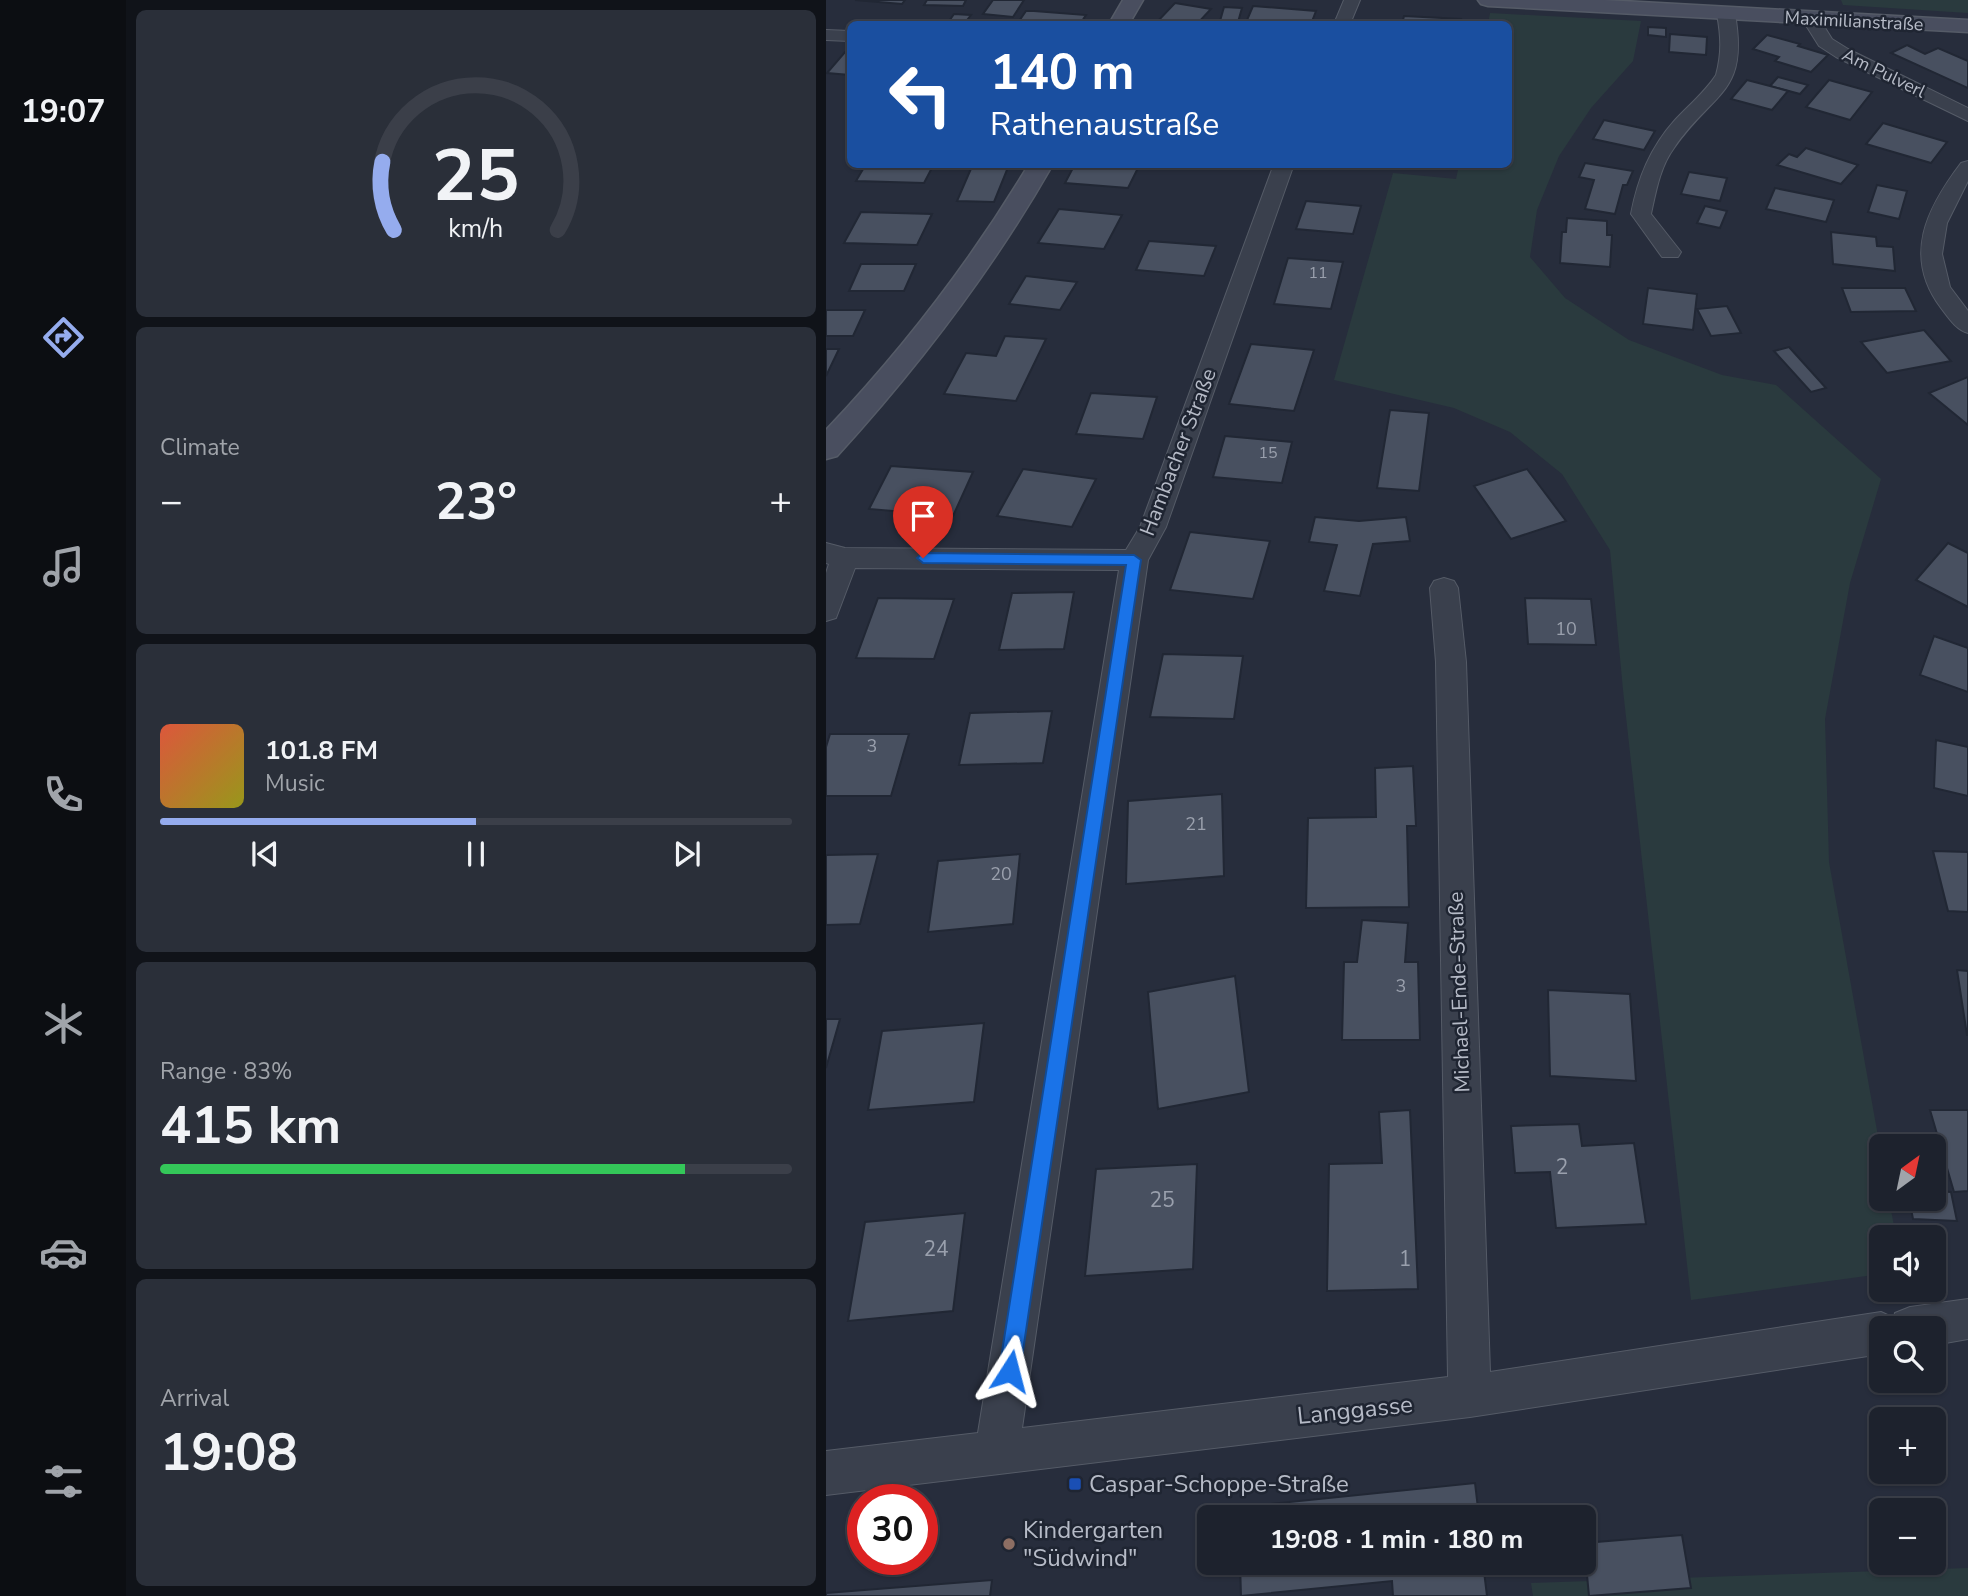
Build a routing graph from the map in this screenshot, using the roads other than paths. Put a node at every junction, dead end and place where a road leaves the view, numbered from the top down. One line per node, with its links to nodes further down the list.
1 (1133, 0): 6 (street)
2 (1352, 0): 7 (street)
3 (1488, 0): 4 (street, Maximilianstraße)
4 (1726, 14): 5 (street, Maximilianstraße); 15 (street)
5 (1811, 19): 8 (street, Maximilianstraße); 11 (street, Am Pulverl)
6 (1121, 21)
7 (1343, 21)
8 (1968, 26)
9 (826, 35): 10 (street)
10 (847, 36)
11 (1968, 114)
12 (1968, 167): 16 (street)
13 (1039, 168): 17 (street)
14 (1283, 168): 19 (street, Hambacher Straße)
15 (1670, 252)
16 (1968, 326)
17 (826, 449)
18 (835, 555): 19 (street); 21 (street)
19 (1134, 560): 26 (street, Hambacher Straße)
20 (1444, 588): 25 (street, Michael-Ende-Straße)
21 (826, 610)
22 (1968, 1319): 23 (street)
23 (1946, 1322)
24 (1869, 1335): 25 (street, Langgasse)
25 (1470, 1396): 26 (street, Langgasse)
26 (997, 1452): 27 (street, Langgasse)
27 (826, 1473)

